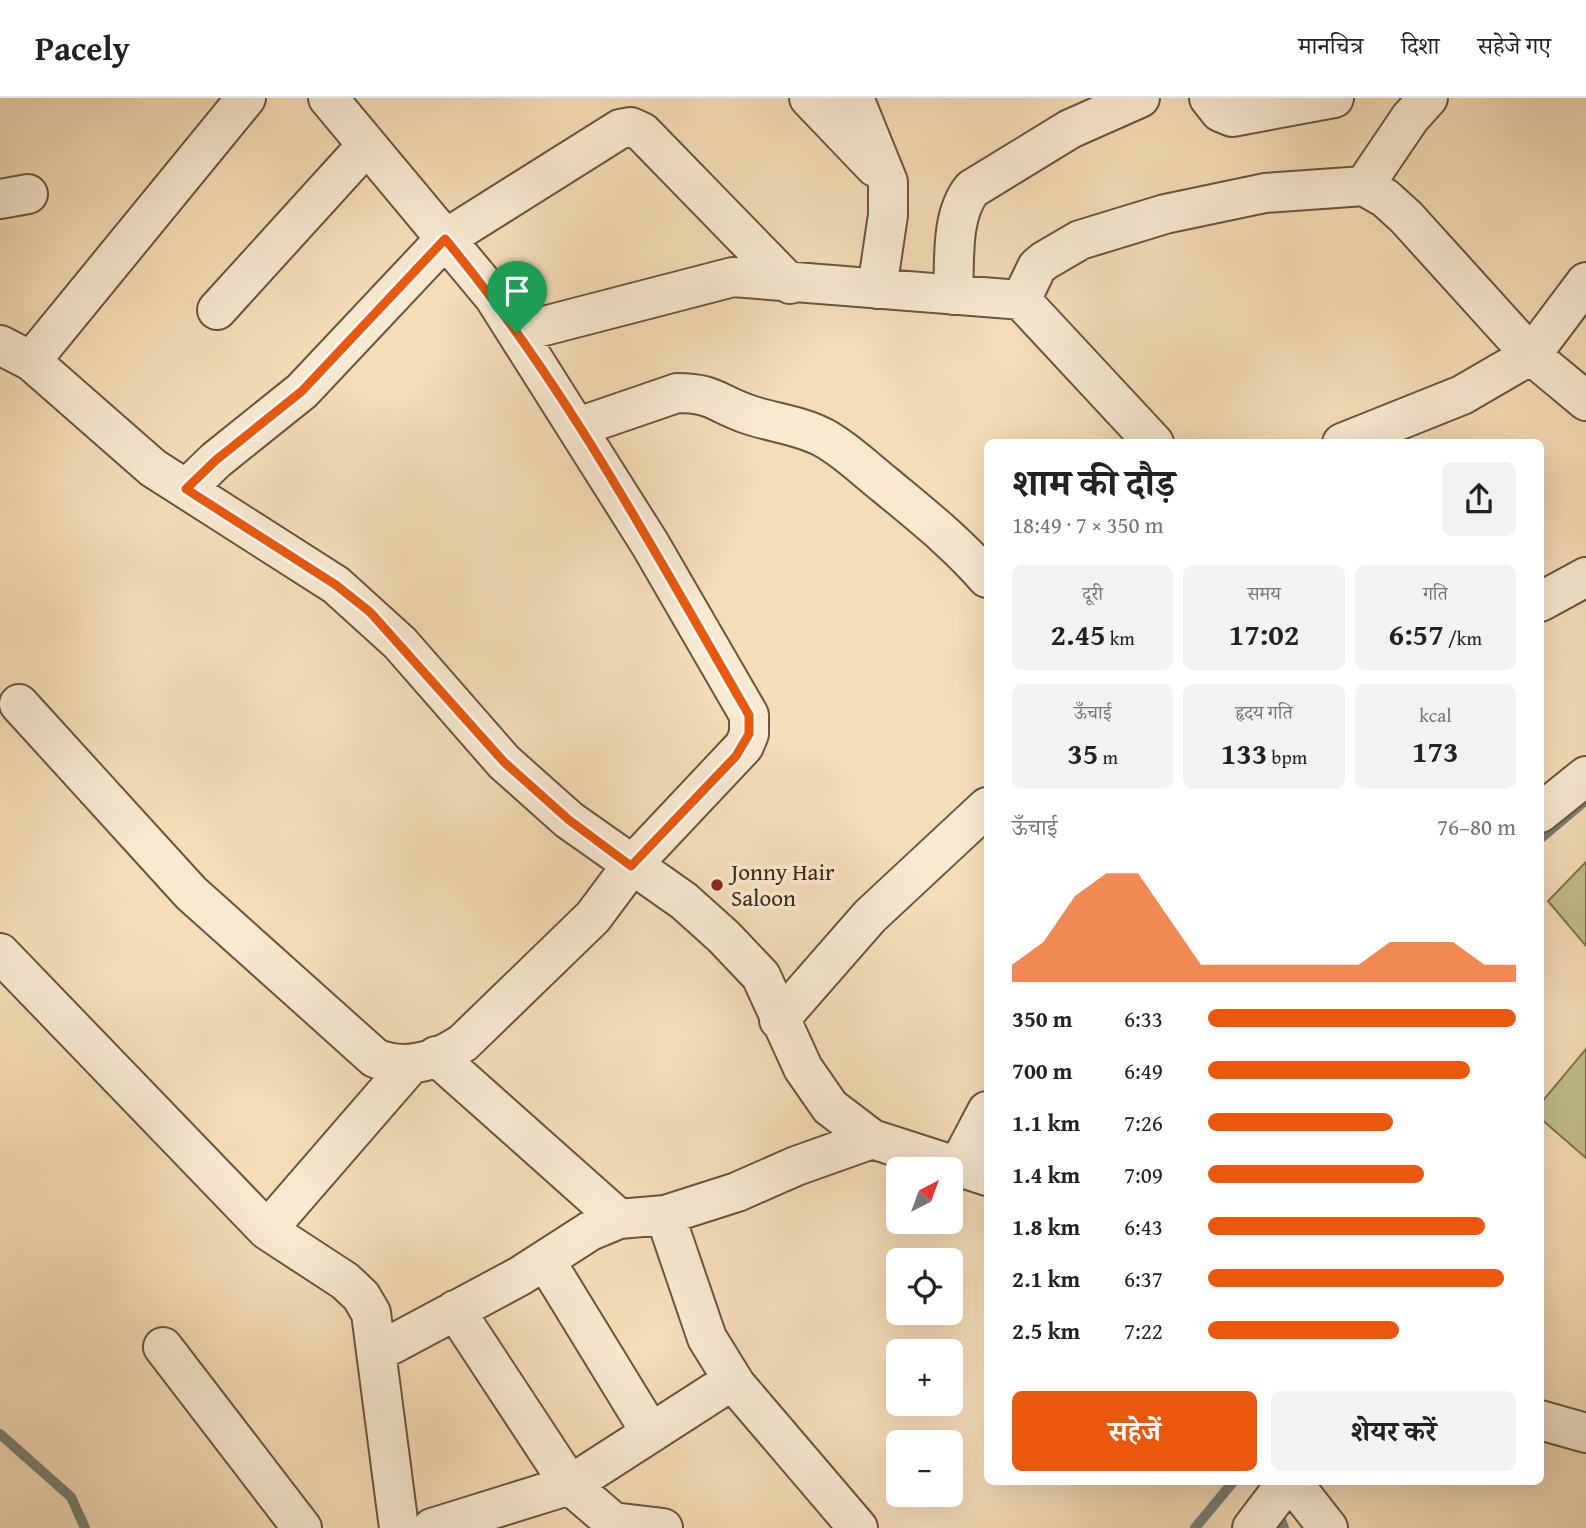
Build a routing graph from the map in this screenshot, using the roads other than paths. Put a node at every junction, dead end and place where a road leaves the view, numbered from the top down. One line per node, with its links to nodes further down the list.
1 (328, 98): 9 (street)
2 (809, 98): 10 (street)
3 (854, 98): 10 (street)
4 (1140, 98): 16 (street)
5 (1209, 98): 6 (street)
6 (1334, 98)
7 (1428, 98): 11 (street)
8 (238, 101): 20 (street)
9 (367, 145): 12 (street); 18 (street)
10 (888, 182): 15 (street)
11 (1364, 186): 17 (street); 21 (street)
12 (445, 239): 14 (street); 19 (street); 26 (street)
13 (1586, 282): 21 (street)
14 (790, 284): 15 (street); 19 (street)
15 (877, 289): 16 (street)
16 (953, 295): 17 (street)
17 (1021, 300): 24 (street)
18 (217, 310)
19 (517, 333): 23 (street)
20 (15, 353): 26 (street)
21 (1531, 355): 22 (street); 25 (street)
22 (1586, 401)
23 (578, 427): 27 (street); 34 (street)
24 (1150, 439)
25 (1352, 439)
26 (186, 489): 34 (street)
27 (984, 575)
28 (1586, 577): 29 (street)
29 (1544, 600)
30 (19, 704): 37 (street)
31 (1586, 776): 33 (street)
32 (984, 810): 36 (street)
33 (1544, 811)
34 (631, 866): 36 (street); 37 (street)
35 (0, 953): 43 (street)
36 (779, 1020): 39 (street)
37 (423, 1061): 42 (street); 43 (street)
38 (984, 1123): 40 (street)
39 (872, 1139): 40 (street); 41 (street)
40 (972, 1172)
41 (665, 1215): 42 (street); 48 (street)
42 (619, 1219): 44 (street)
43 (267, 1230): 57 (street)
44 (545, 1260): 45 (street); 50 (street)
45 (455, 1310): 46 (street); 52 (street)
46 (391, 1345)
47 (163, 1347): 56 (street)
48 (733, 1380): 50 (street); 60 (street)
49 (1544, 1421): 51 (street)
50 (651, 1433): 52 (street)
51 (1586, 1433)
52 (570, 1485): 58 (street); 59 (street)
53 (1285, 1485): 55 (street)
54 (1295, 1485): 61 (street)
55 (1260, 1524)
56 (302, 1528)
57 (399, 1528)
58 (432, 1528)
59 (663, 1528)
60 (858, 1528)
61 (1328, 1528)

